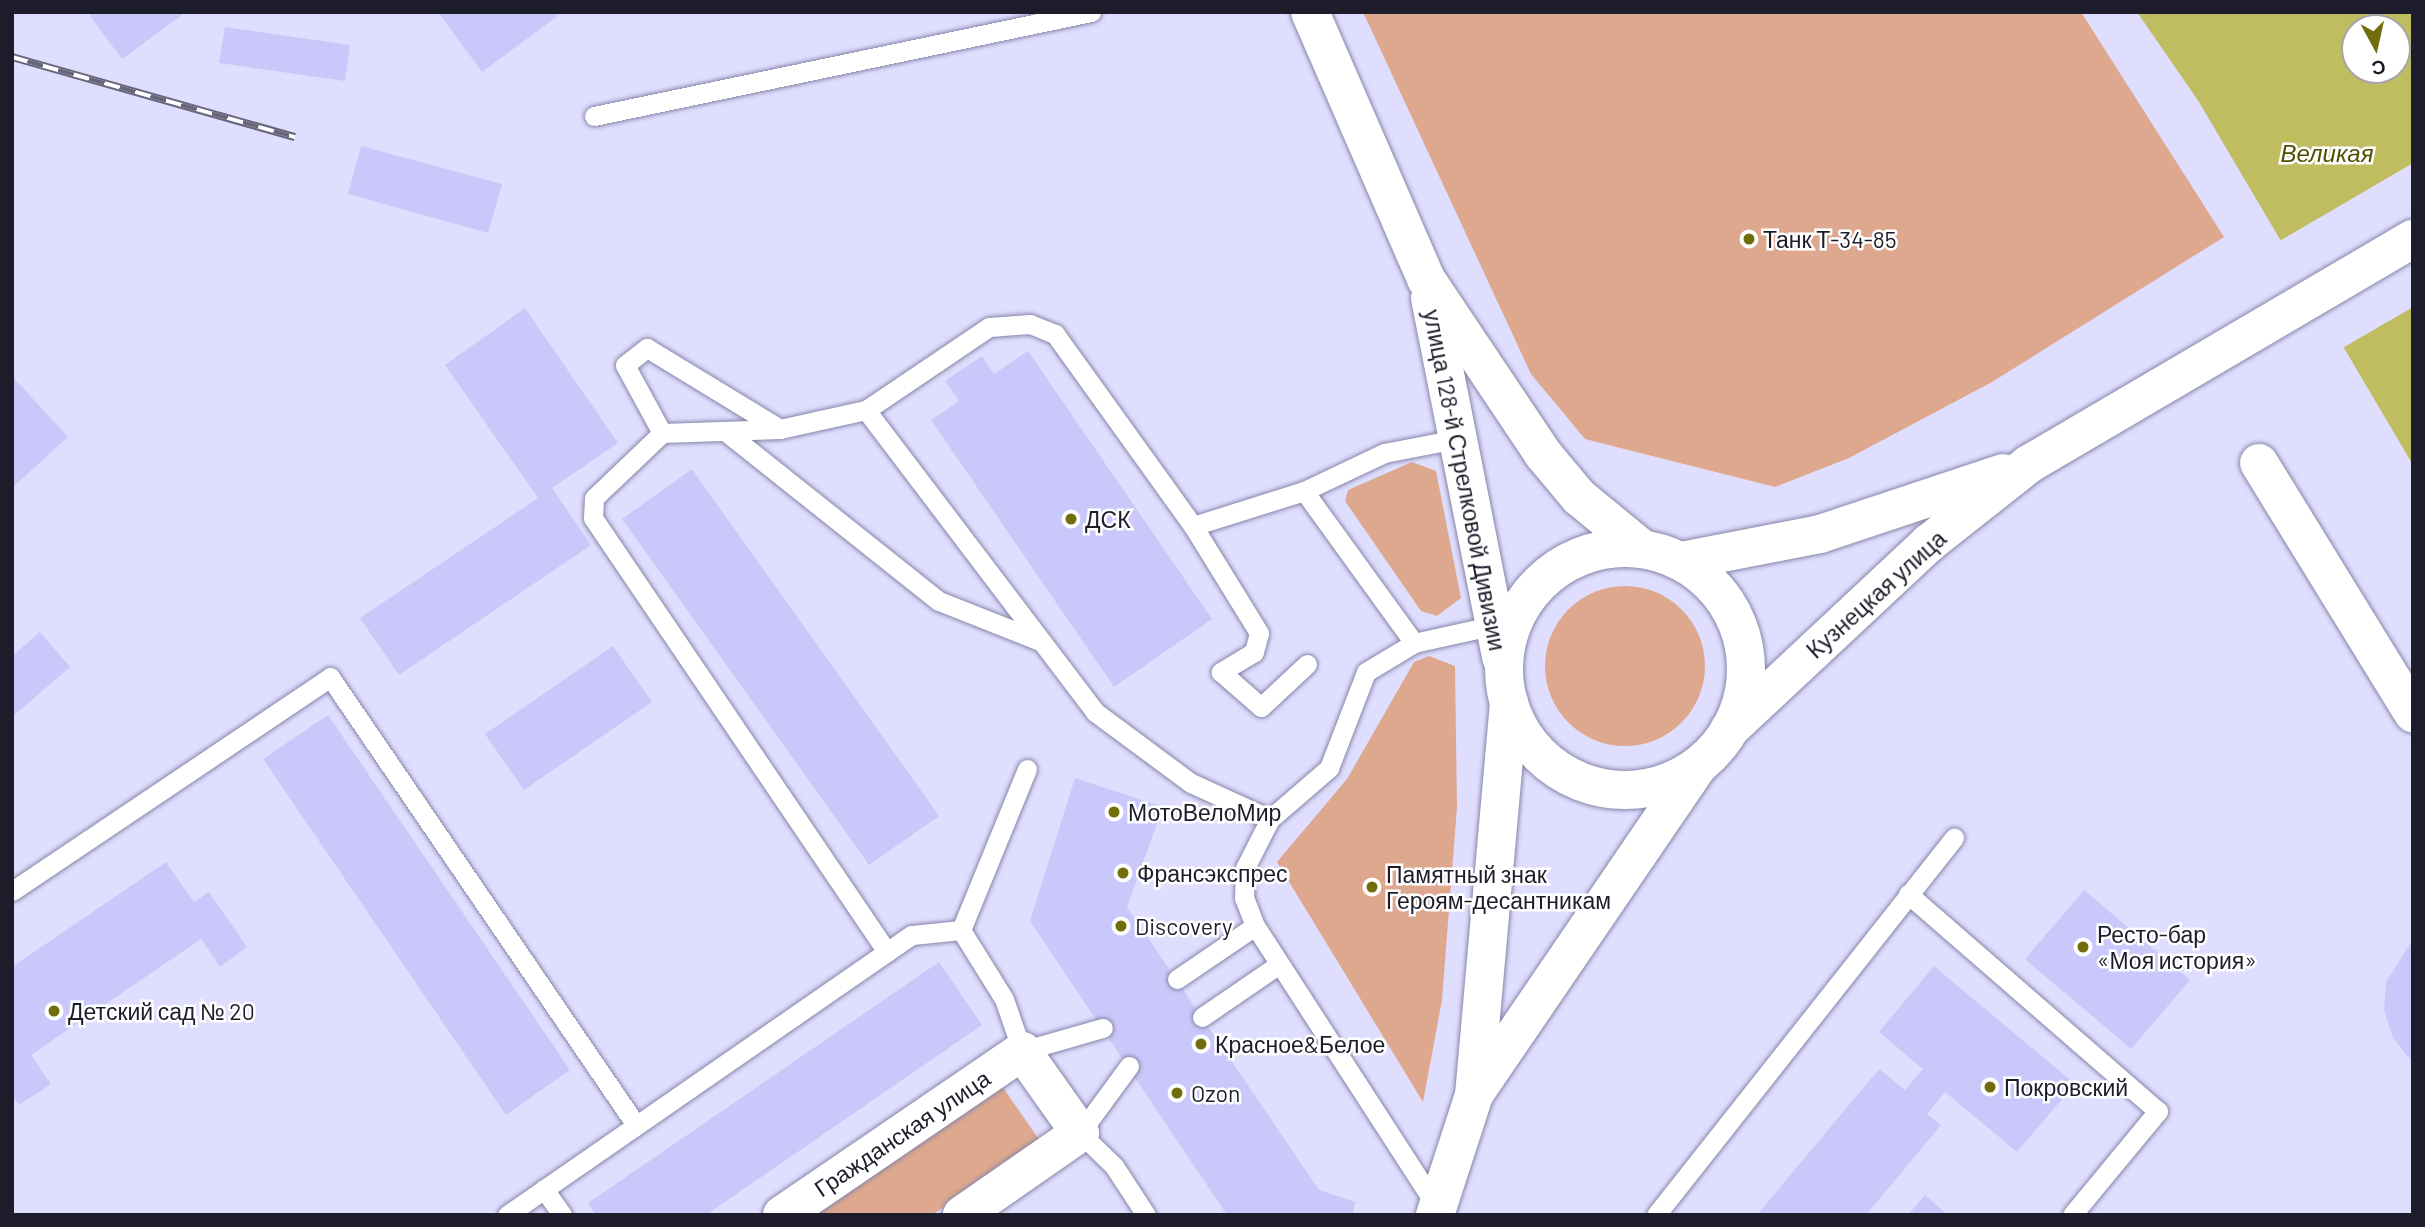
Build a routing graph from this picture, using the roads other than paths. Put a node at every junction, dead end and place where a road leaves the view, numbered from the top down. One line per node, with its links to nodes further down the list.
1 (1091, 12): 3 (lane)
2 (1310, 12): 5 (main road, улица 128-й Стрелковой Дивизии)
3 (594, 116)
4 (2413, 239): 12 (main road, Кузнецкая улица)
5 (1426, 279): 10 (main road, улица 128-й Стрелковой Дивизии); 15 (main road, улица 128-й Стрелковой Дивизии)
6 (866, 410): 7 (lane); 14 (lane); 18 (lane)
7 (780, 429): 8 (lane); 9 (lane)
8 (725, 431): 9 (lane); 18 (lane)
9 (662, 433): 32 (lane)
10 (1457, 439): 13 (lane); 17 (main road, улица 128-й Стрелковой Дивизии)
11 (2259, 463): 22 (main road)
12 (2029, 464): 16 (main road, Кузнецкая улица); 23 (main road, Кузнецкая улица)
13 (1304, 491): 14 (lane); 19 (lane)
14 (1193, 526): 20 (lane)
15 (1641, 548): 16 (main road); 21 (main road)
16 (1681, 561): 23 (main road)
17 (1495, 625): 19 (lane); 21 (main road, улица 128-й Стрелковой Дивизии)
18 (1041, 641): 26 (lane)
19 (1414, 643): 26 (lane)
20 (1307, 664)
21 (1507, 692): 24 (main road); 39 (main road)
22 (2413, 713)
23 (1729, 730): 24 (main road)
24 (1699, 764): 39 (main road)
25 (1027, 769): 31 (lane)
26 (1270, 819): 30 (lane)
27 (1954, 837): 29 (lane)
28 (12, 891): 40 (lane)
29 (1908, 894): 49 (lane); 50 (lane)
30 (1255, 926): 33 (lane); 34 (lane)
31 (961, 930): 32 (lane); 37 (lane)
32 (887, 951): 40 (lane)
33 (1278, 965): 35 (lane); 43 (lane)
34 (1177, 979)
35 (1202, 1017)
36 (1103, 1028): 37 (lane)
37 (1022, 1051): 41 (main road); 46 (main road, Гражданская улица)
38 (1129, 1066): 41 (lane)
39 (1474, 1095): 43 (main road)
40 (636, 1125): 42 (lane)
41 (1080, 1133): 47 (main road); 48 (lane)
42 (544, 1189): 44 (lane); 45 (lane)
43 (1438, 1212)
44 (507, 1215)
45 (562, 1215)
46 (782, 1215)
47 (962, 1215)
48 (1146, 1215)
49 (1656, 1215)
50 (2072, 1215)

